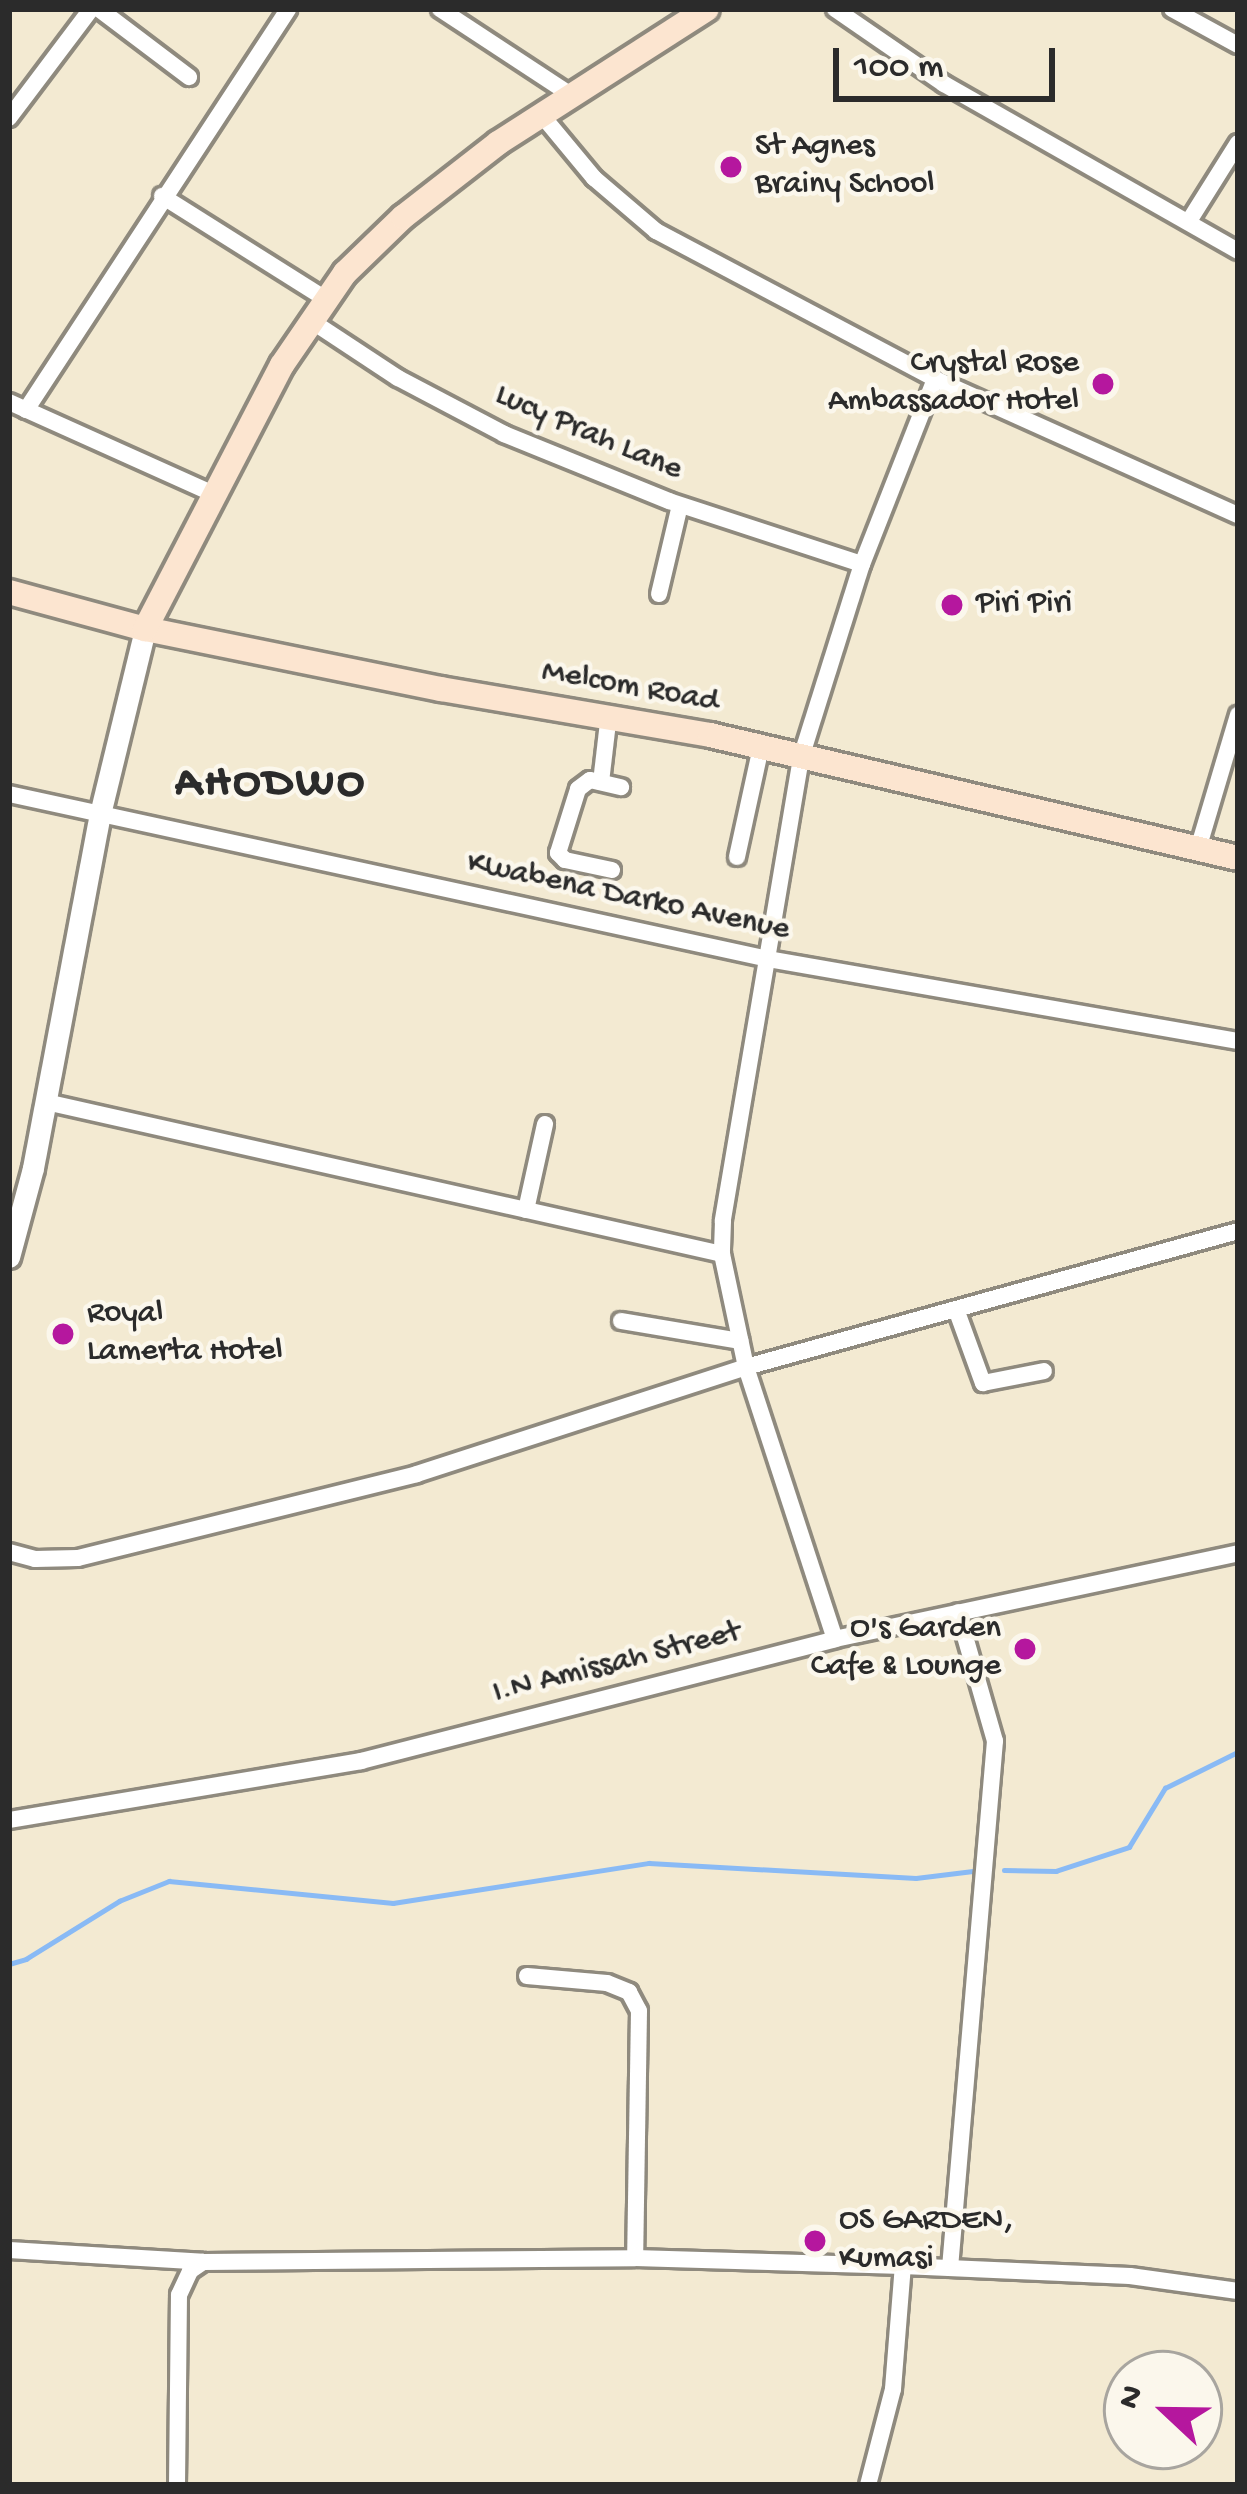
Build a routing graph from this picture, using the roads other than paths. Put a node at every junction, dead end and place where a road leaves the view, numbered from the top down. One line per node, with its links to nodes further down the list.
1 (95, 9): 9 (street); 12 (street)
2 (288, 9): 14 (street)
3 (440, 9): 10 (street)
4 (707, 9): 7 (main road)
5 (835, 9): 15 (street)
6 (1172, 9): 8 (street)
7 (677, 17): 10 (main road)
8 (1238, 45)
9 (189, 76)
10 (568, 93): 11 (main road)
11 (540, 113): 17 (main road); 18 (street)
12 (9, 118)
13 (1238, 142): 15 (street)
14 (162, 196): 17 (street, Lucy Prah Lane); 19 (street)
15 (1189, 221): 16 (street)
16 (1238, 251)
17 (317, 309): 20 (main road); 21 (street, Lucy Prah Lane)
18 (935, 379): 22 (street); 23 (street)
19 (17, 406): 20 (street)
20 (214, 494): 26 (main road)
21 (680, 505): 23 (street, Lucy Prah Lane); 25 (street)
22 (1238, 515)
23 (862, 564): 30 (street)
24 (9, 592): 26 (main road, Melcom Road)
25 (659, 594)
26 (145, 629): 27 (main road, Melcom Road); 34 (street)
27 (609, 714): 29 (main road, Melcom Road); 31 (street)
28 (1238, 715): 35 (street)
29 (761, 747): 30 (main road, Melcom Road); 36 (street)
30 (801, 758): 35 (main road, Melcom Road); 39 (street)
31 (601, 782): 32 (street); 38 (street)
32 (621, 787)
33 (9, 794): 34 (street, Kwabena Darko Avenue)
34 (100, 814): 39 (street, Kwabena Darko Avenue); 41 (street)
35 (1198, 849): 37 (main road, Melcom Road)
36 (737, 857)
37 (1238, 858)
38 (612, 870)
39 (768, 959): 40 (street, Kwabena Darko Avenue); 45 (street)
40 (1238, 1041)
41 (46, 1102): 43 (street); 46 (street)
42 (545, 1124): 43 (street)
43 (526, 1210): 45 (street)
44 (1238, 1231): 47 (street)
45 (722, 1254): 49 (street)
46 (9, 1257)
47 (956, 1309): 50 (street); 51 (street)
48 (621, 1321): 49 (street)
49 (740, 1341): 50 (street)
50 (746, 1367): 52 (street); 55 (street)
51 (1044, 1371)
52 (9, 1552)
53 (1238, 1553): 54 (street, I.N Amissah Street)
54 (958, 1612): 55 (street, I.N Amissah Street); 63 (street)
55 (835, 1640): 56 (street, I.N Amissah Street)
56 (9, 1820)
57 (527, 1976): 59 (street)
58 (9, 2250): 60 (street)
59 (635, 2258): 61 (street); 62 (street)
60 (157, 2259): 61 (street); 64 (street)
61 (202, 2262): 64 (street)
62 (903, 2266): 63 (street); 67 (street)
63 (950, 2268): 65 (street)
64 (182, 2283): 66 (street)
65 (1238, 2291)
66 (177, 2485)
67 (868, 2485)

